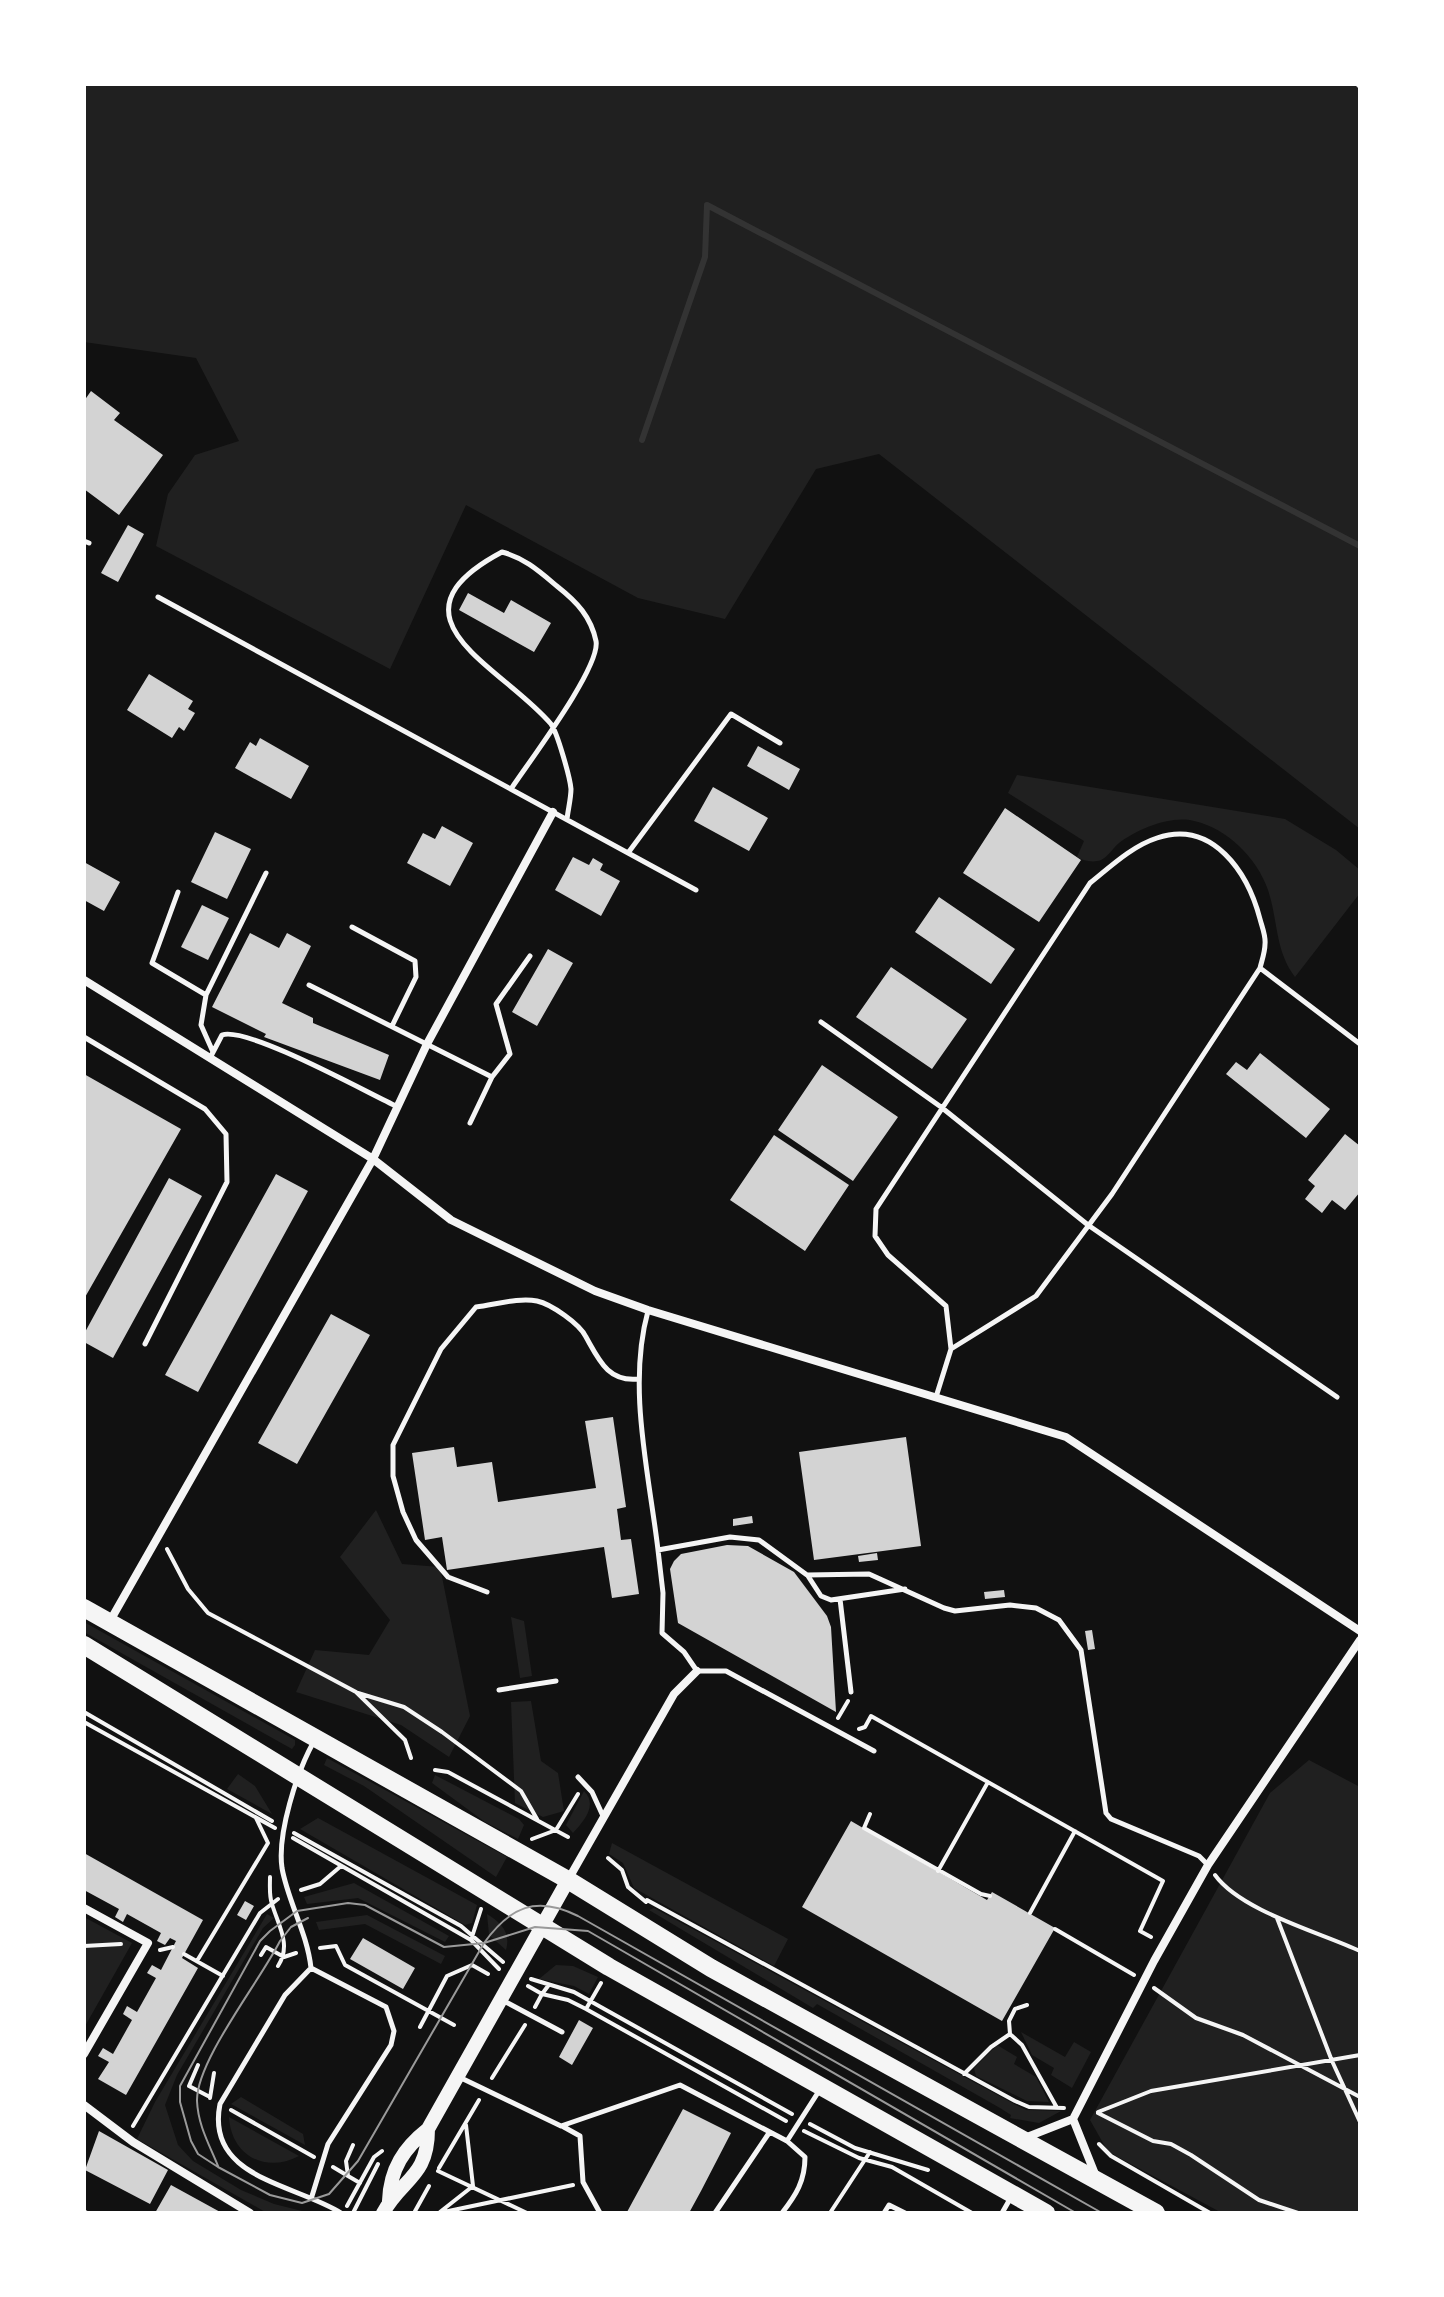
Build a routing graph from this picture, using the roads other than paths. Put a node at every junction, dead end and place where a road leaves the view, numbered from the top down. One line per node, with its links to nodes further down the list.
1 (158, 597): 4 (lane)
2 (553, 726): 2 (lane); 4 (lane); 6 (lane)
3 (780, 743): 7 (lane)
4 (511, 789): 5 (lane)
5 (553, 812): 6 (lane); 20 (street)
6 (567, 819): 7 (lane)
7 (628, 853): 9 (lane)
8 (266, 873): 16 (lane)
9 (696, 890)
10 (178, 892): 16 (lane)
11 (352, 927): 18 (lane)
12 (530, 956): 23 (lane)
13 (1260, 968): 21 (lane); 25 (lane); 28 (lane)
14 (84, 980): 22 (street)
15 (309, 985): 18 (lane)
16 (206, 995): 22 (lane)
17 (821, 1022): 25 (lane)
18 (392, 1026): 20 (lane)
19 (84, 1037): 30 (lane)
20 (427, 1044): 23 (lane); 24 (street)
21 (1360, 1044)
22 (211, 1056): 24 (lane); 27 (street)
23 (492, 1077): 26 (lane)
24 (396, 1106): 27 (street)
25 (941, 1107): 28 (lane); 31 (lane)
26 (470, 1123)
27 (373, 1159): 29 (street); 41 (street)
28 (1088, 1225): 31 (lane); 33 (lane)
29 (648, 1310): 32 (lane); 34 (street)
30 (145, 1344)
31 (951, 1349): 34 (lane)
32 (638, 1379): 35 (lane); 38 (lane)
33 (1337, 1397)
34 (936, 1398): 42 (street)
35 (658, 1550): 36 (lane); 45 (lane)
36 (807, 1575): 37 (lane); 39 (lane)
37 (905, 1589): 39 (lane); 54 (lane)
38 (487, 1592)
39 (840, 1599): 48 (lane)
40 (84, 1608): 41 (highway)
41 (109, 1622): 49 (highway)
42 (1360, 1631)
43 (1360, 1640): 54 (street)
44 (84, 1645): 51 (highway)
45 (697, 1671): 50 (lane); 53 (street)
46 (556, 1681): 47 (lane)
47 (499, 1690)
48 (851, 1692)
49 (315, 1738): 51 (lane); 55 (highway)
50 (874, 1751)
51 (300, 1776): 57 (highway); 58 (lane)
52 (578, 1777): 53 (lane)
53 (603, 1818): 55 (street)
54 (1208, 1865): 65 (street)
55 (568, 1880): 57 (street); 69 (highway)
56 (84, 1908): 61 (street)
57 (544, 1926): 59 (street); 63 (highway)
58 (311, 1968): 73 (lane); 73 (lane)
59 (501, 1999): 60 (lane); 62 (street)
60 (562, 2032)
61 (84, 2054)
62 (458, 2076): 66 (lane); 67 (street)
63 (822, 2086): 70 (lane); 72 (highway)
64 (84, 2105): 75 (street)
65 (1074, 2117): 69 (street); 71 (street)
66 (561, 2126): 68 (lane); 77 (lane)
67 (428, 2129): 74 (street); 74 (street)
68 (769, 2133): 70 (lane); 78 (lane)
69 (1022, 2139): 71 (highway)
70 (787, 2141): 79 (lane)
71 (1099, 2180): 84 (highway)
72 (1013, 2195): 82 (lane); 83 (highway)
73 (312, 2196): 76 (lane)
74 (386, 2207)
75 (250, 2213)
76 (342, 2213)
77 (600, 2213)
78 (715, 2213)
79 (782, 2213)
80 (884, 2213): 81 (lane)
81 (905, 2213)
82 (1002, 2213)
83 (1046, 2213)
84 (1156, 2213)

